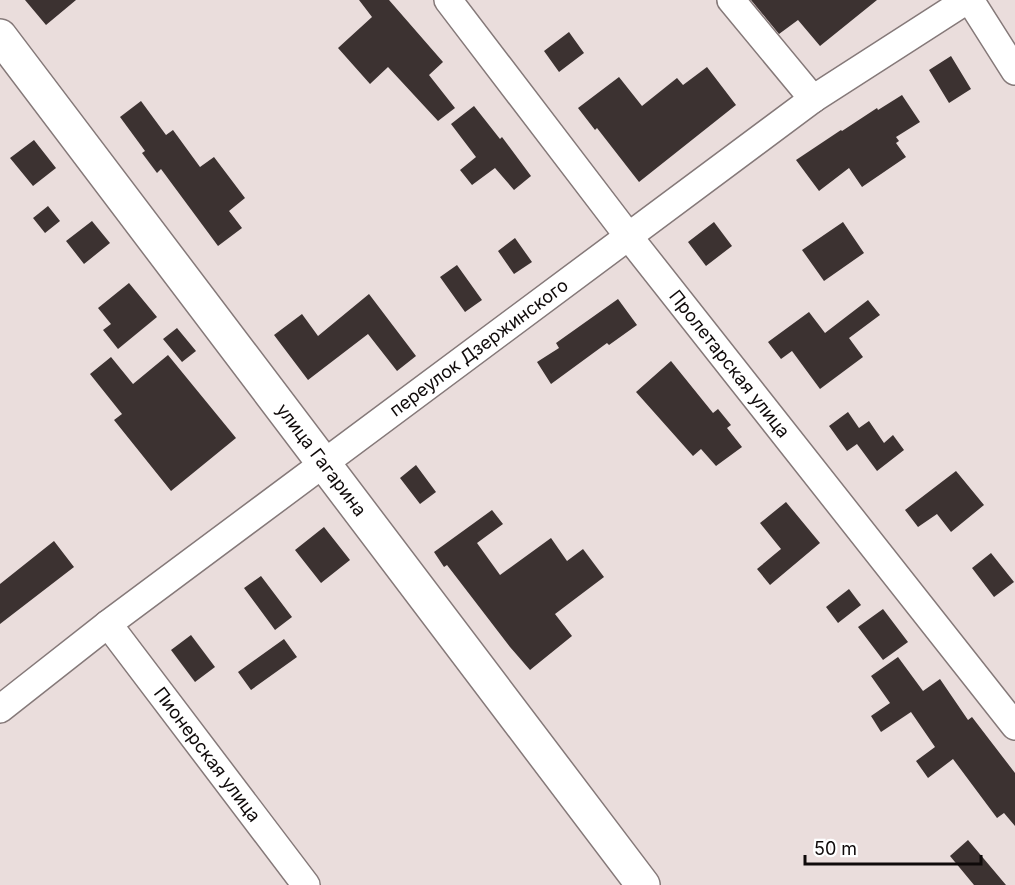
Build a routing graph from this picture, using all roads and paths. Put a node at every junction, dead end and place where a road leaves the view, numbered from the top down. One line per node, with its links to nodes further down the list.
1 (448, 0): 7 (street, Пролетарская улица)
2 (731, 0): 6 (street)
3 (969, 0): 5 (street); 6 (street, переулок Дзержинского)
4 (0, 36): 8 (street, улица Гагарина)
5 (1015, 71)
6 (813, 99): 7 (street, переулок Дзержинского)
7 (629, 237): 8 (street, переулок Дзержинского); 11 (street, Пролетарская улица)
8 (325, 463): 9 (street, переулок Дзержинского); 13 (street, улица Гагарина)
9 (108, 624): 10 (street, переулок Дзержинского); 12 (street, Пионерская улица)
10 (0, 708)
11 (1015, 726)
12 (306, 885)
13 (643, 885)

